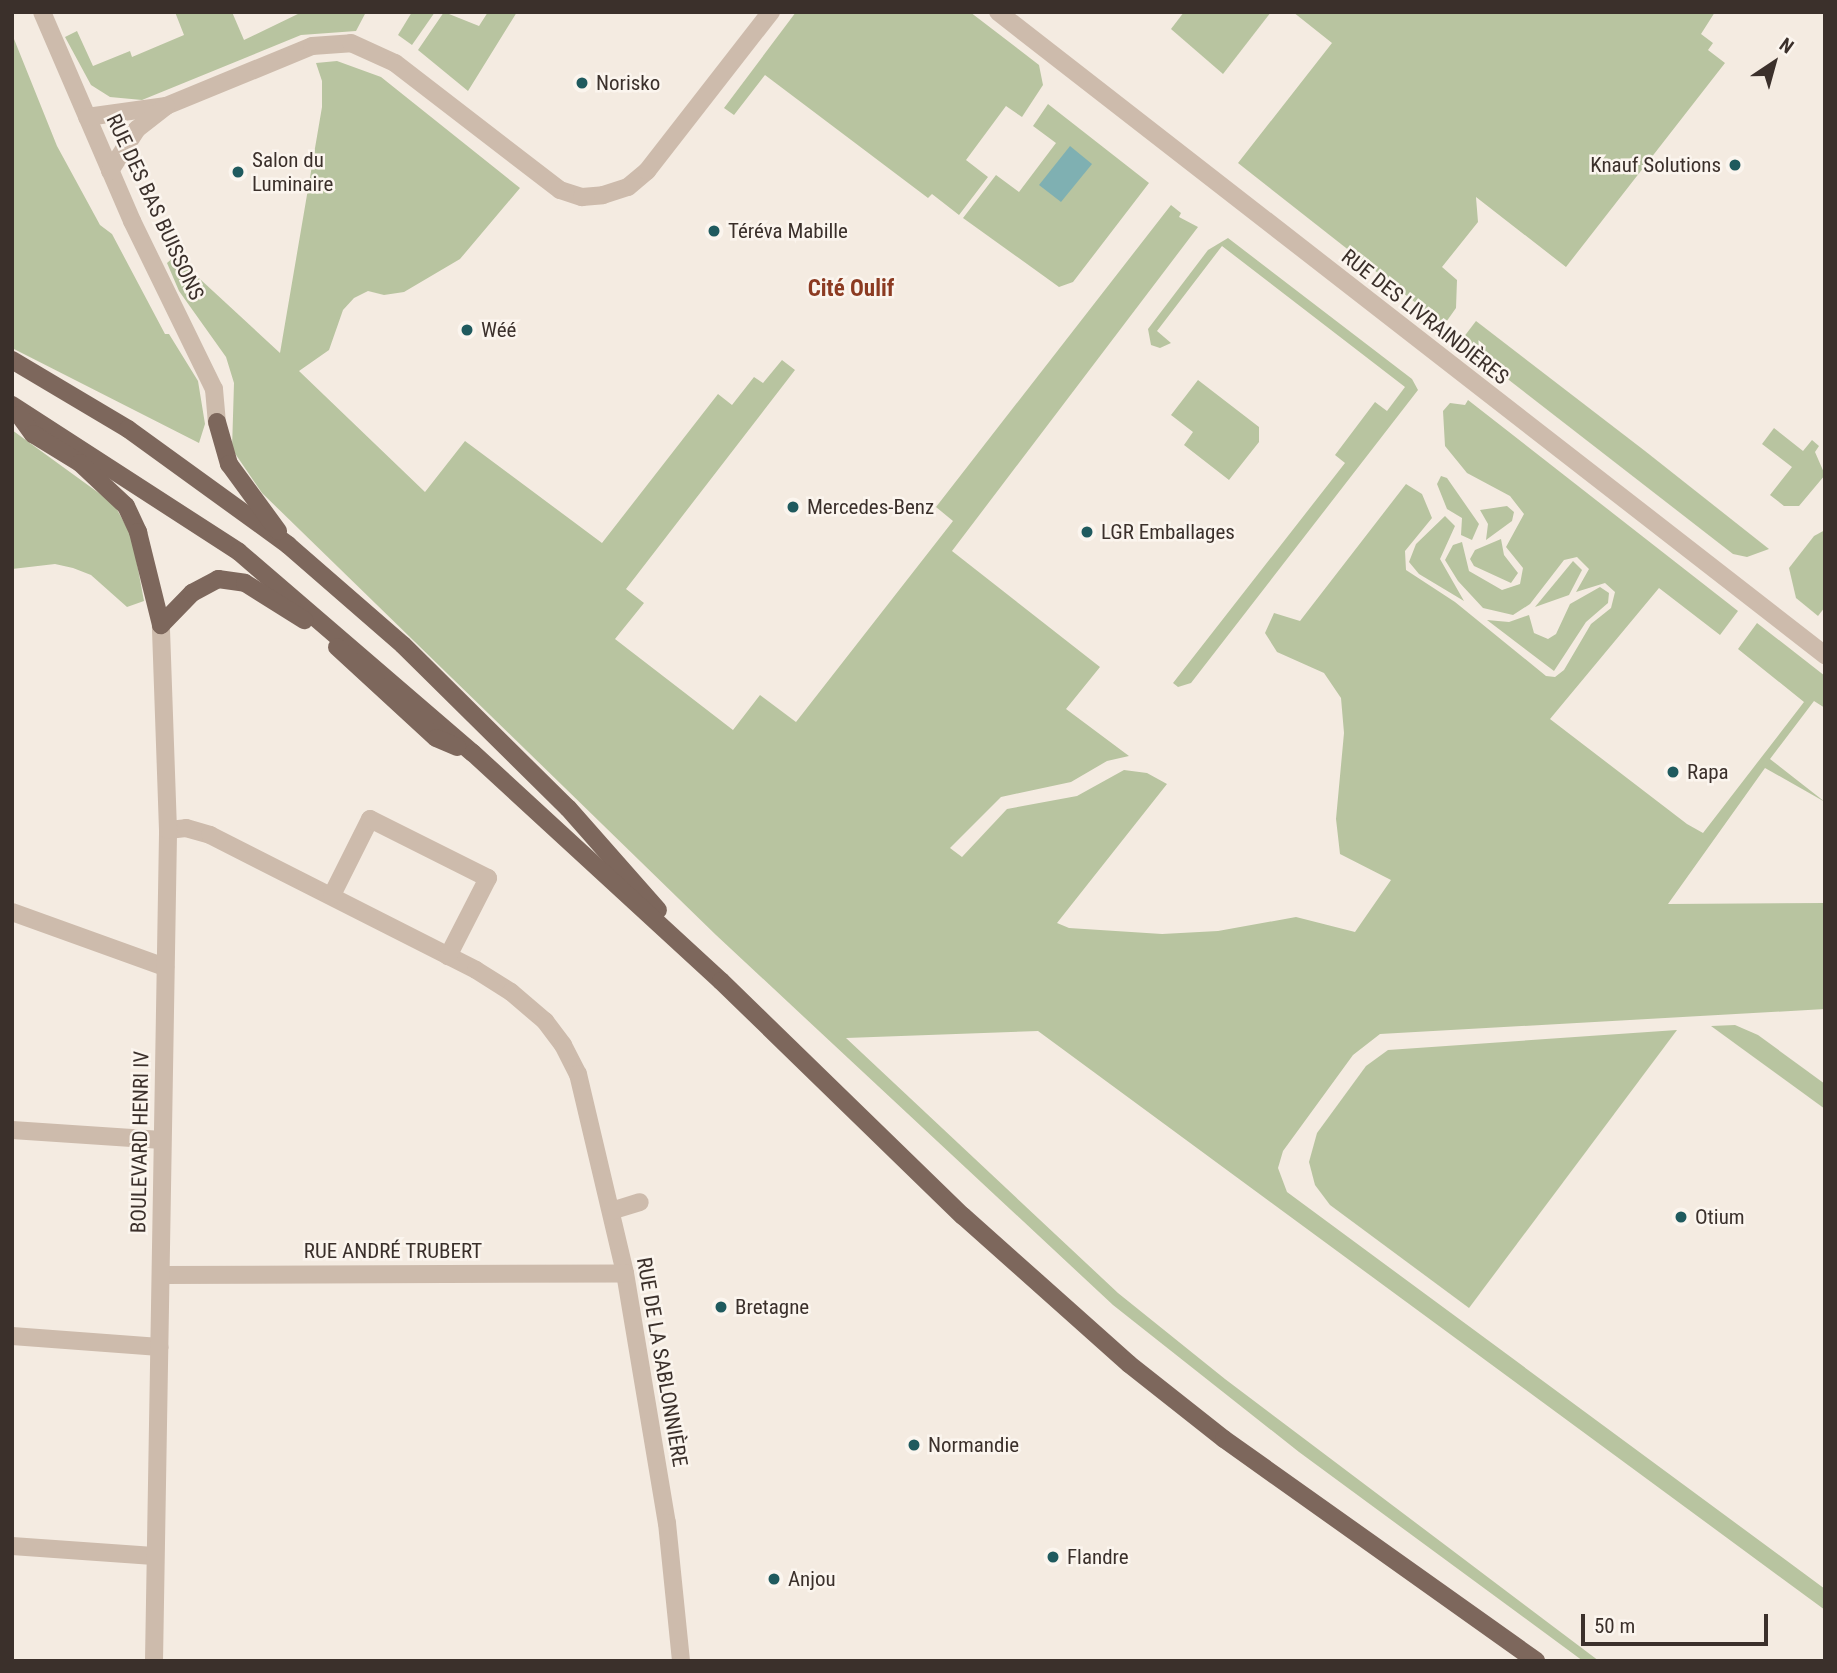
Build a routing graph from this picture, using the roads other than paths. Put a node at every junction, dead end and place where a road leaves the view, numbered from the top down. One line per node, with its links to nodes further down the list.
1 (42, 12): 5 (street, RUE DES BAS BUISSONS)
2 (771, 12): 4 (street)
3 (998, 12): 12 (street, RUE DES LIVRAINDIÈRES)
4 (166, 106): 5 (street); 6 (street)
5 (87, 117): 6 (street, RUE DES BAS BUISSONS)
6 (110, 172): 9 (street, RUE DES BAS BUISSONS)
7 (12, 360): 10 (main road)
8 (12, 406): 11 (main road); 13 (main road)
9 (218, 422): 10 (main road)
10 (288, 545): 19 (main road)
11 (160, 625): 13 (main road); 14 (street, BOULEVARD HENRI IV)
12 (1825, 655)
13 (473, 753): 19 (main road)
14 (168, 830): 15 (street, RUE DE LA SABLONNIÈRE); 18 (street, BOULEVARD HENRI IV)
15 (332, 895): 17 (street, RUE DE LA SABLONNIÈRE); 17 (street)
16 (12, 912): 18 (street)
17 (448, 956): 23 (street, RUE DE LA SABLONNIÈRE)
18 (165, 967): 21 (street, BOULEVARD HENRI IV)
19 (721, 981): 32 (main road)
20 (12, 1130): 21 (street)
21 (162, 1140): 25 (street, BOULEVARD HENRI IV)
22 (640, 1202): 23 (street)
23 (611, 1211): 24 (street, RUE DE LA SABLONNIÈRE)
24 (625, 1273): 25 (street, RUE ANDRÉ TRUBERT); 31 (street, RUE DE LA SABLONNIÈRE)
25 (161, 1275): 27 (street, BOULEVARD HENRI IV)
26 (12, 1336): 27 (street)
27 (160, 1347): 29 (street, BOULEVARD HENRI IV)
28 (12, 1546): 29 (street)
29 (153, 1556): 30 (street, BOULEVARD HENRI IV)
30 (154, 1661)
31 (681, 1661)
32 (1536, 1661)

